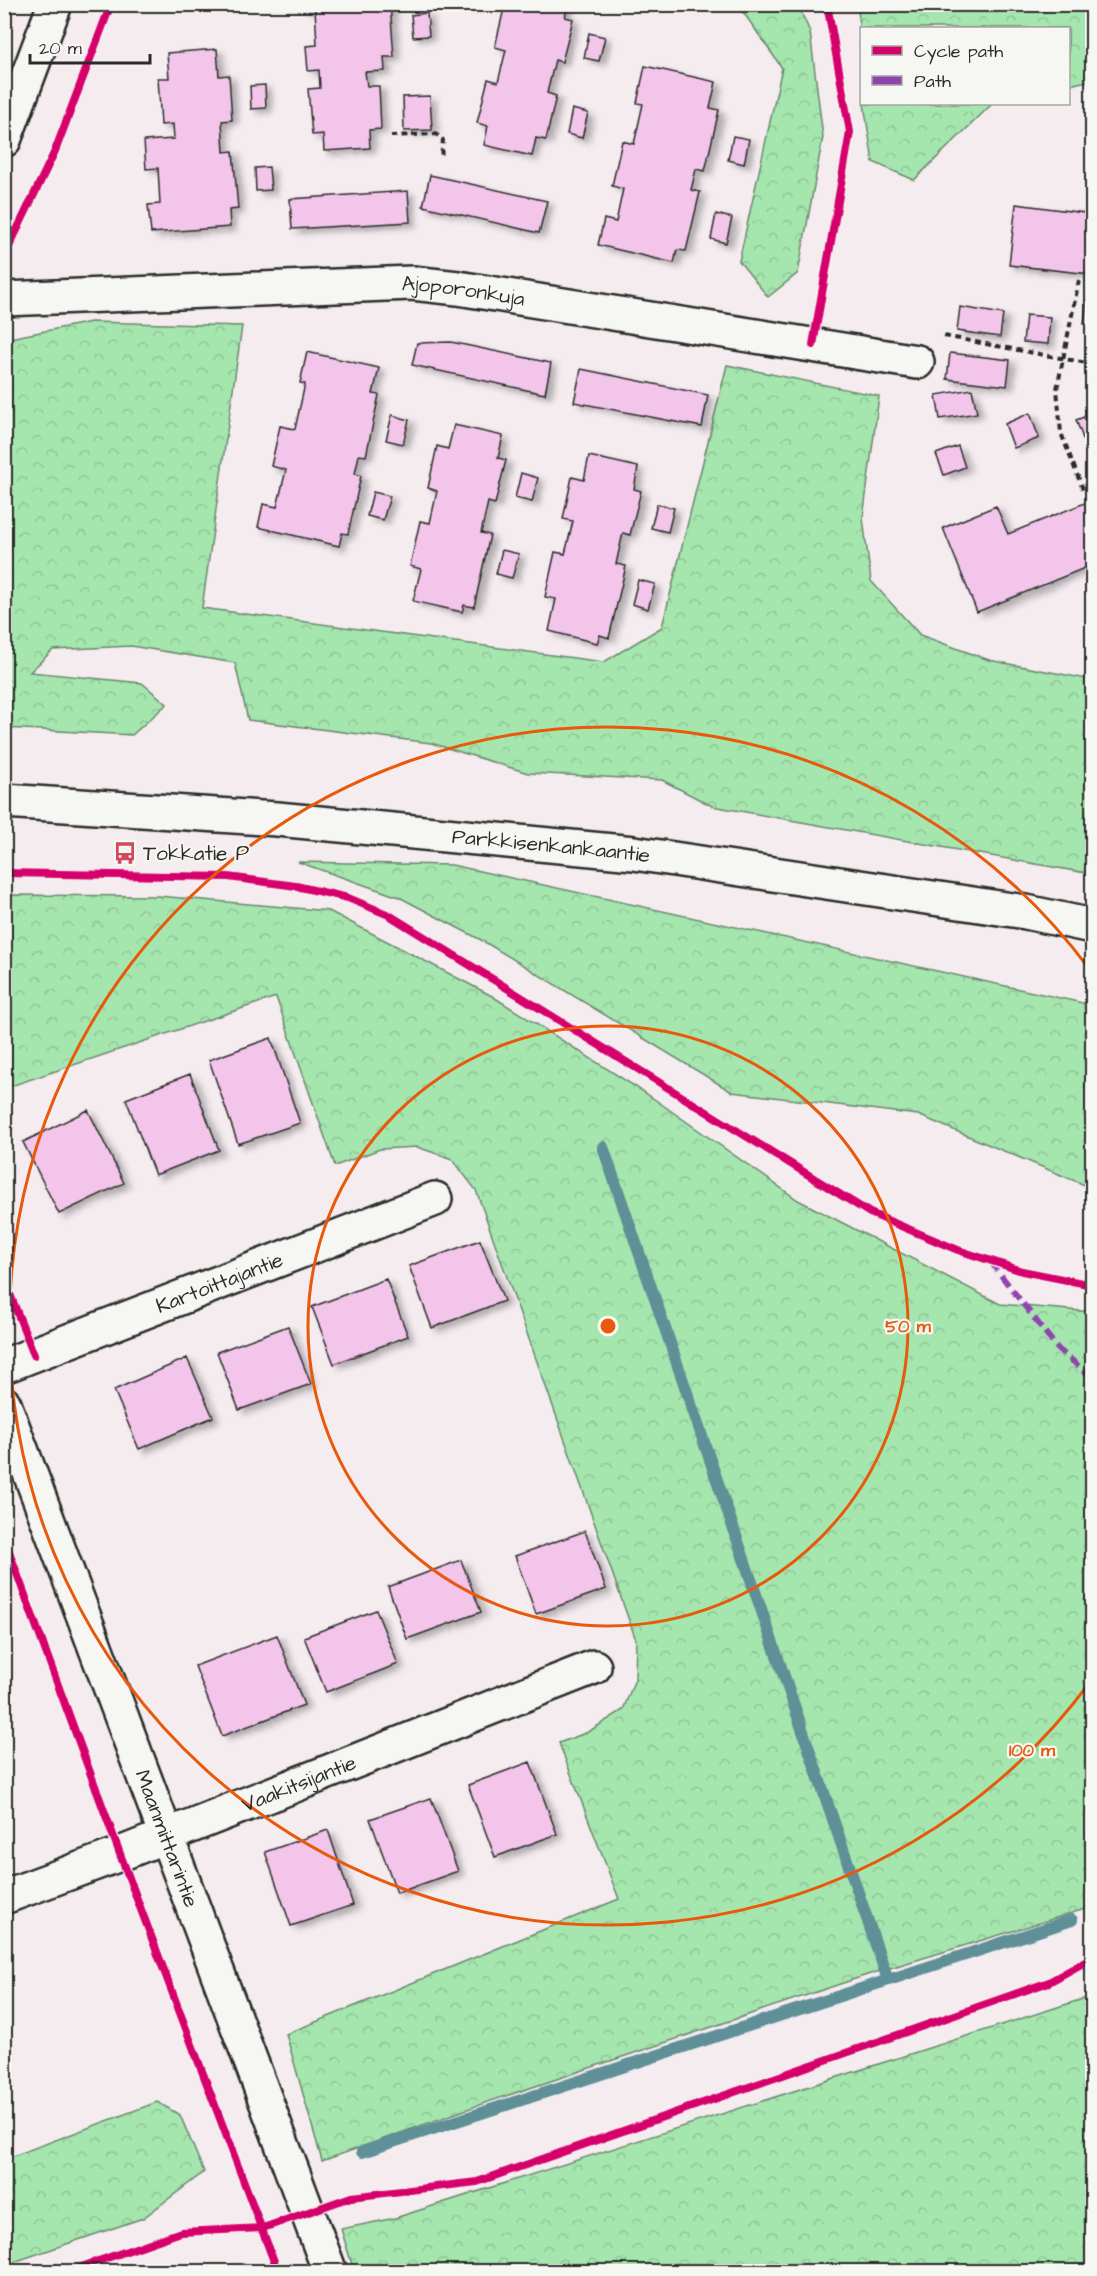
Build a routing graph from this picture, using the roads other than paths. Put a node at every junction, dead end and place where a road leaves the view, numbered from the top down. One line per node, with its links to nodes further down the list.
1 (55, 4): 2 (street)
2 (4, 140)
3 (4, 299): 4 (street, Ajoporonkuja)
4 (917, 362)
5 (4, 801): 6 (street, Parkkisenkankaantie)
6 (1092, 926)
7 (435, 1199): 8 (street, Kartoittajantie)
8 (4, 1366)
9 (4, 1404): 11 (street, Maanmittarintie)
10 (594, 1667): 11 (street, Vaakitsijantie)
11 (167, 1835): 12 (street, Vaakitsijantie); 13 (street, Maanmittarintie)
12 (4, 1897)
13 (330, 2271)

